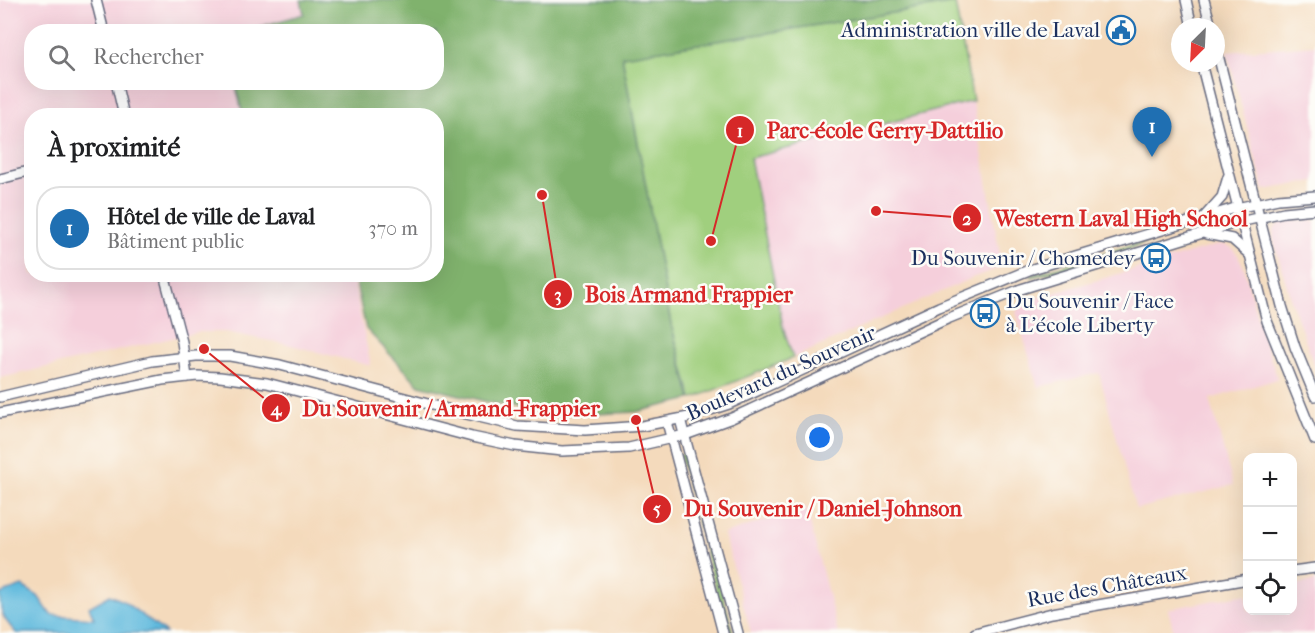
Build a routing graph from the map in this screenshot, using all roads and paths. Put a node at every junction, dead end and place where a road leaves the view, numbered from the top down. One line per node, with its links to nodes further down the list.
1 (96, 0): 6 (street)
2 (1186, 0): 4 (street)
3 (1204, 0): 5 (street)
4 (1190, 18)
5 (1209, 18)
6 (102, 24)
7 (1204, 72): 12 (street)
8 (1222, 72): 15 (street)
9 (118, 90): 10 (street)
10 (122, 108)
11 (24, 173): 13 (street)
12 (1229, 175): 16 (street); 18 (street)
13 (0, 179)
14 (1315, 196): 15 (street, Boulevard du Souvenir)
15 (1255, 204): 16 (street, Boulevard du Souvenir); 19 (street)
16 (1237, 208): 18 (street, Boulevard du Souvenir); 20 (street)
17 (1315, 209): 19 (street, Boulevard du Souvenir)
18 (1203, 217): 29 (street, Boulevard du Souvenir)
19 (1258, 218): 20 (street, Boulevard du Souvenir); 26 (street)
20 (1241, 222): 21 (street, Boulevard du Souvenir); 22 (street)
21 (1201, 234): 22 (street); 31 (street, Boulevard du Souvenir)
22 (1250, 255): 33 (street)
23 (166, 282): 24 (street)
24 (185, 357): 25 (street); 27 (street, Boulevard du Souvenir); 30 (street, Boulevard du Souvenir)
25 (187, 377): 28 (street, Boulevard du Souvenir); 32 (street, Boulevard du Souvenir)
26 (1315, 396)
27 (0, 397)
28 (0, 413)
29 (680, 419): 30 (street, Boulevard du Souvenir); 31 (street)
30 (667, 422): 32 (street)
31 (685, 435): 32 (street, Boulevard du Souvenir); 38 (street)
32 (671, 438): 37 (street)
33 (1315, 440)
34 (1315, 568): 35 (street)
35 (1297, 570)
36 (1243, 580): 39 (street, Rue des Châteaux)
37 (723, 633)
38 (738, 633)
39 (975, 633)

